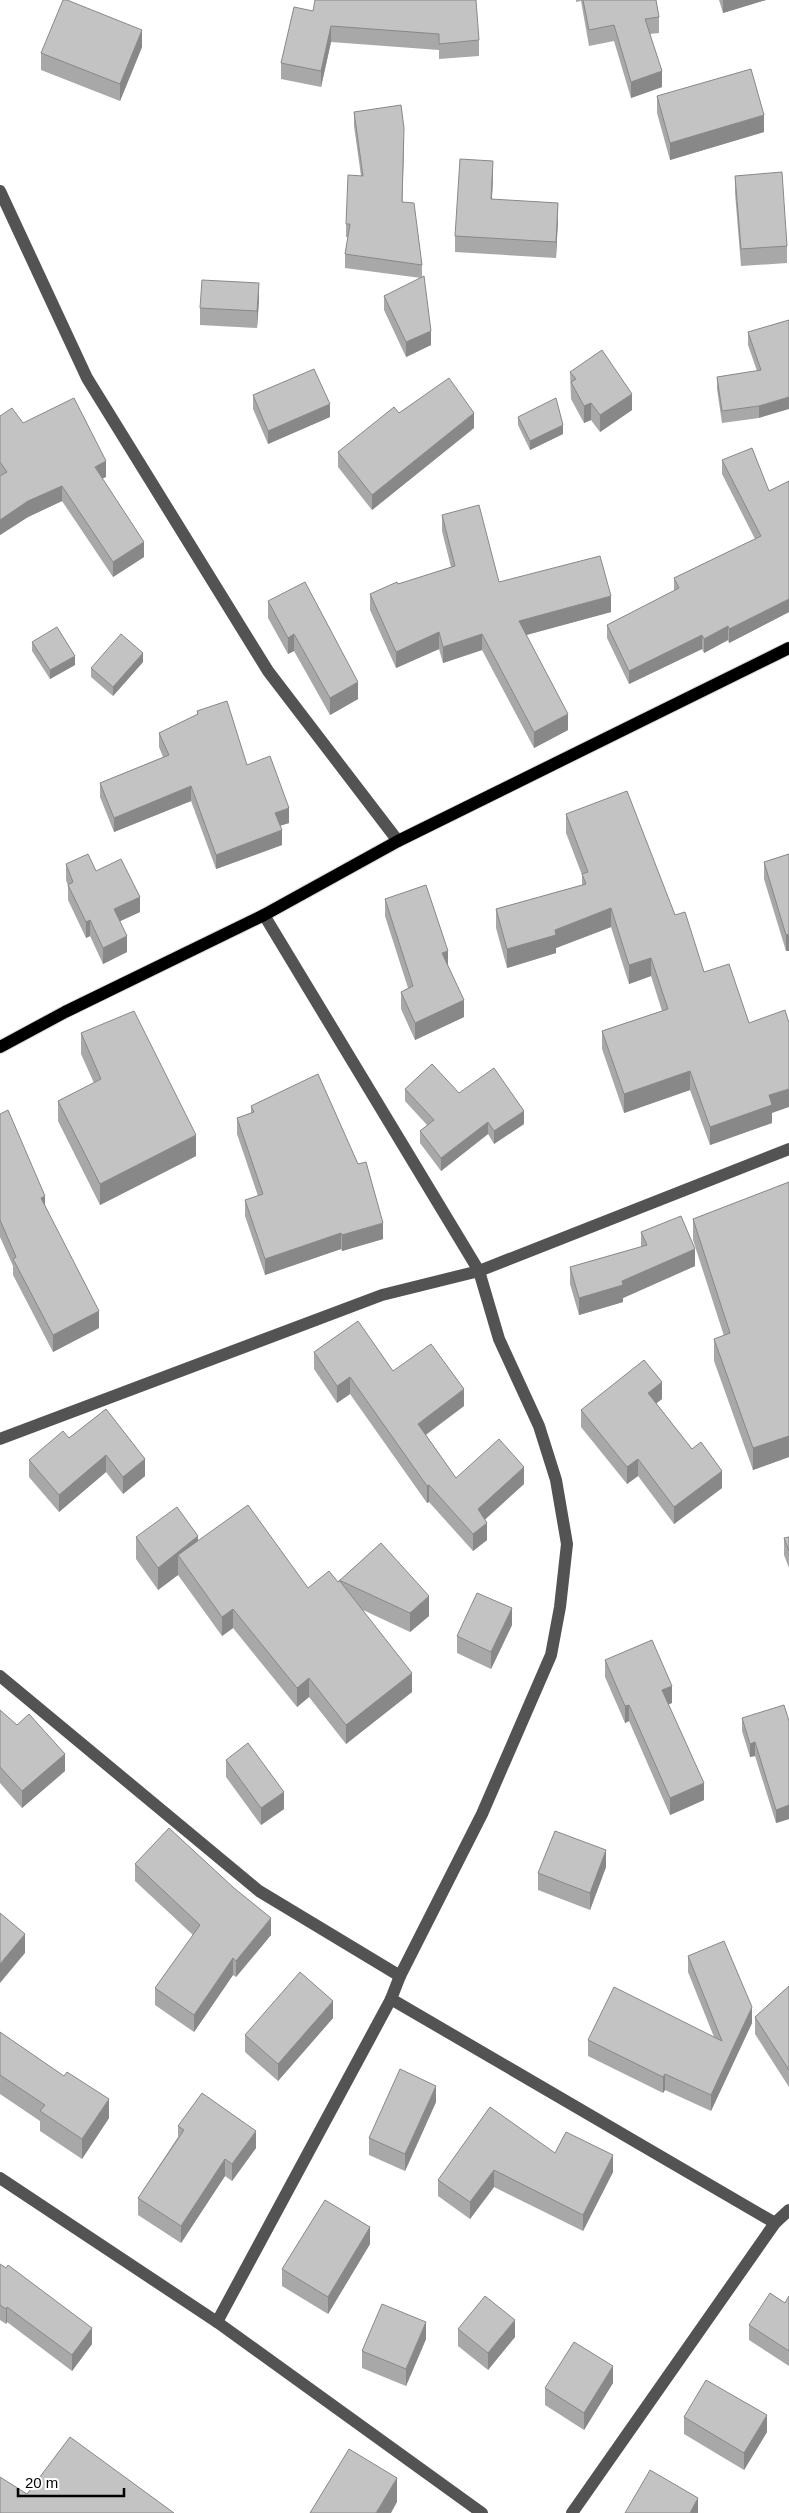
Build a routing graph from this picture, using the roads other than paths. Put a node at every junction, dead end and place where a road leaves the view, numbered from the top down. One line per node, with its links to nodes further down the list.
1 (0, 191): 3 (street)
2 (789, 648): 3 (main road)
3 (398, 841): 4 (main road)
4 (264, 915): 5 (main road); 7 (street)
5 (0, 1047)
6 (789, 1149): 7 (street)
7 (479, 1271): 8 (street); 10 (street)
8 (0, 1439)
9 (0, 1676): 10 (street)
10 (400, 1976): 11 (street)
11 (391, 1998): 14 (street); 15 (street)
12 (0, 2178): 15 (street)
13 (789, 2210): 14 (street)
14 (775, 2223): 17 (street)
15 (217, 2322): 16 (street)
16 (482, 2513)
17 (572, 2513)

